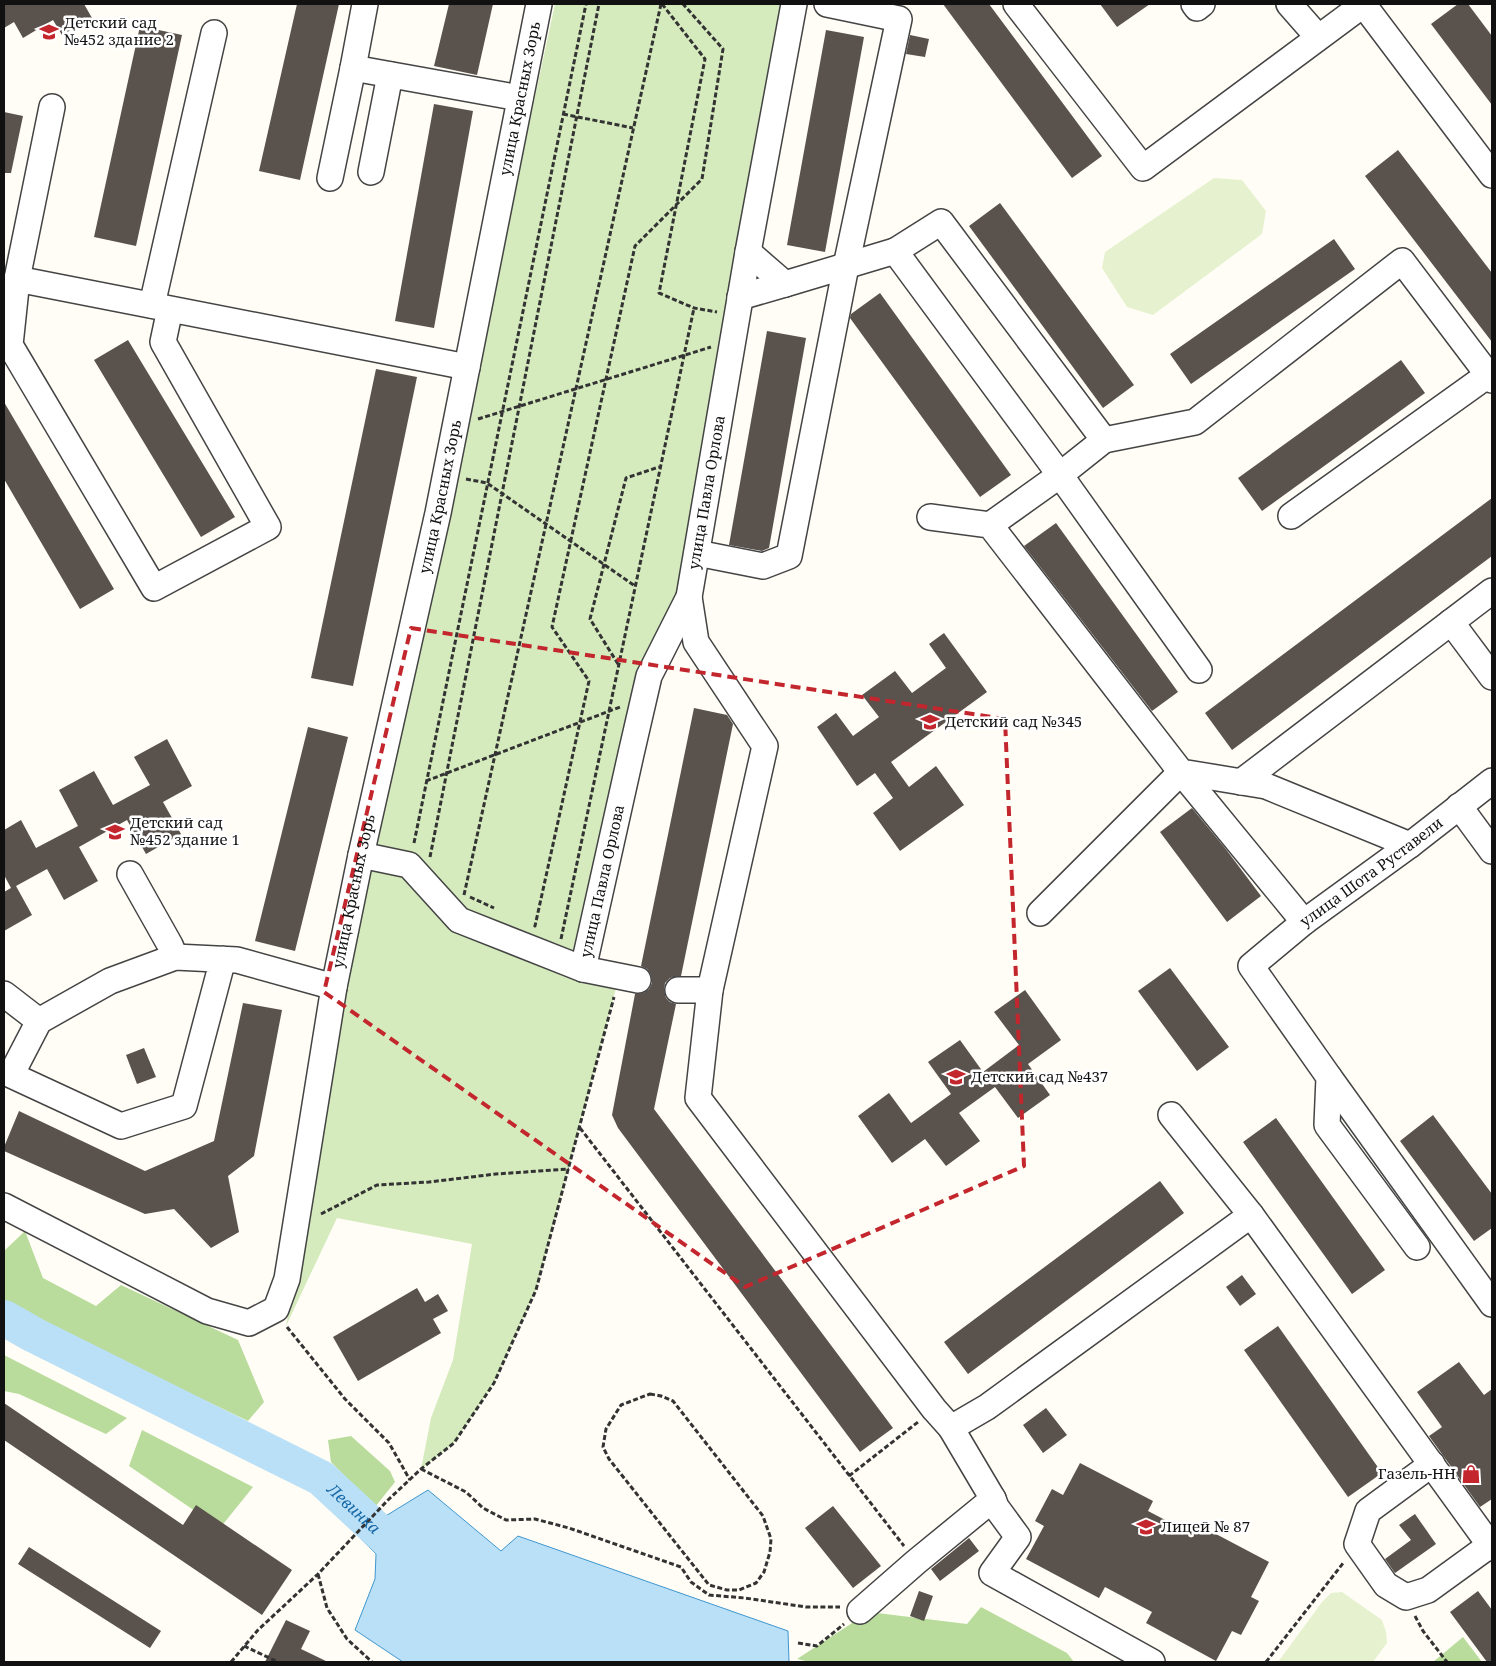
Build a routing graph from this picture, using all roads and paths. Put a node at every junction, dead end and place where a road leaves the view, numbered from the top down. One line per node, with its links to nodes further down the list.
1 (365, 4): 17 (street)
2 (539, 4): 19 (street, улица Красных Зорь)
3 (586, 4): 21 (path)
4 (599, 4): 22 (path)
5 (661, 4): 23 (path); 27 (path)
6 (683, 4): 27 (path)
7 (794, 4): 29 (street, улица Павла Орлова)
8 (827, 4): 14 (street)
9 (1016, 4): 16 (street)
10 (1194, 4): 11 (street)
11 (1202, 4)
12 (1289, 4): 16 (street)
13 (1364, 4): 16 (street); 25 (street)
14 (900, 12): 30 (street)
15 (214, 34): 34 (street)
16 (1318, 36)
17 (352, 68): 18 (street); 26 (street)
18 (390, 75): 19 (street); 24 (street)
19 (520, 98): 37 (street, улица Красных Зорь)
20 (52, 107): 31 (street)
21 (563, 114): 22 (path); 42 (path)
22 (577, 117): 23 (path); 41 (path)
23 (633, 128): 40 (path)
24 (371, 172)
25 (1492, 175)
26 (330, 178)
27 (677, 203): 36 (path); 39 (path)
28 (895, 251): 30 (street); 44 (street); 46 (street)
29 (748, 252): 32 (street); 33 (street, улица Павла Орлова)
30 (846, 266): 32 (street); 54 (street)
31 (17, 279): 34 (street); 34 (street)
32 (785, 284): 33 (street)
33 (740, 297): 35 (street, улица Павла Орлова)
34 (161, 307): 37 (street)
35 (733, 341): 36 (path); 54 (street, улица Павла Орлова)
36 (683, 356): 39 (path); 45 (path)
37 (467, 367): 43 (street, улица Красных Зорь)
38 (1490, 378): 44 (street); 49 (street)
39 (606, 380): 40 (path); 53 (path)
40 (576, 389): 41 (path); 51 (path)
41 (520, 406): 42 (path); 48 (path)
42 (502, 412): 43 (path); 47 (path)
43 (455, 426): 75 (street, улица Красных Зорь)
44 (1104, 440): 46 (street)
45 (660, 467): 55 (path); 56 (path)
46 (1060, 475): 52 (street); 61 (street)
47 (487, 483): 48 (path); 69 (path)
48 (502, 494): 51 (path); 68 (path)
49 (1292, 516)
50 (930, 517): 52 (street)
51 (546, 524): 53 (path); 66 (path)
52 (990, 525): 67 (street)
53 (570, 541): 55 (path); 65 (path)
54 (697, 553): 58 (street, улица Павла Орлова)
55 (604, 565): 56 (path); 60 (path)
56 (635, 586): 60 (path)
57 (1492, 591): 59 (street)
58 (690, 597): 63 (street, улица Павла Орлова); 92 (street)
59 (1451, 622): 62 (street); 70 (street)
60 (619, 664): 64 (path)
61 (1199, 670)
62 (1492, 677)
63 (644, 698): 64 (path); 88 (street, улица Павла Орлова)
64 (609, 712): 65 (path); 87 (path)
65 (580, 723): 66 (path); 83 (path)
66 (495, 755): 68 (path); 79 (path)
67 (1181, 772): 70 (street); 81 (street); 84 (street)
68 (447, 773): 69 (path); 76 (path)
69 (426, 781): 76 (path)
70 (1241, 782): 73 (street)
71 (1492, 782): 72 (street, улица Шота Руставели)
72 (1459, 806): 73 (street, улица Шота Руставели); 74 (street)
73 (1410, 845): 84 (street, улица Шота Руставели)
74 (1492, 851)
75 (361, 855): 76 (street); 90 (street, улица Красных Зорь)
76 (419, 864): 82 (street)
77 (130, 874): 85 (street)
78 (457, 892): 79 (path)
79 (464, 895): 80 (path); 82 (path)
80 (500, 910)
81 (1040, 913)
82 (459, 920): 87 (street)
83 (526, 922)
84 (1304, 922): 95 (street, улица Шота Руставели)
85 (175, 957): 86 (street); 94 (street)
86 (223, 959): 90 (street); 96 (street)
87 (557, 959): 88 (street)
88 (583, 969): 89 (street)
89 (629, 978): 98 (path)
90 (334, 987): 105 (street, улица Красных Зорь)
91 (678, 990): 92 (street)
92 (710, 990): 107 (street)
93 (4, 994): 94 (street)
94 (39, 1021): 96 (street)
95 (1329, 1078): 103 (street); 104 (street)
96 (6, 1079)
97 (1170, 1115): 102 (street)
98 (580, 1127): 99 (path); 111 (path)
99 (569, 1169): 101 (path); 110 (path)
100 (4, 1206): 105 (street)
101 (322, 1214)
102 (1251, 1215): 108 (street); 109 (street)
103 (1417, 1247)
104 (1492, 1304)
105 (276, 1309): 112 (path)
106 (621, 1405): 106 (path)
107 (934, 1409): 108 (street); 111 (path)
108 (951, 1428): 113 (street)
109 (1432, 1464): 114 (street); 115 (street)
110 (421, 1468): 112 (path); 119 (path)
111 (849, 1476): 116 (path)
112 (410, 1480): 117 (path)
113 (993, 1499): 116 (street); 125 (street)
114 (1489, 1539): 118 (street)
115 (1357, 1544): 118 (street); 126 (path)
116 (916, 1562): 119 (street)
117 (318, 1574): 121 (path); 124 (path)
118 (1406, 1597): 127 (path)
119 (860, 1611): 120 (path)
120 (798, 1643)
121 (244, 1646): 122 (path); 123 (path)
122 (232, 1662)
123 (278, 1662)
124 (372, 1662)
125 (1152, 1662)
126 (1266, 1662)
127 (1448, 1662)

